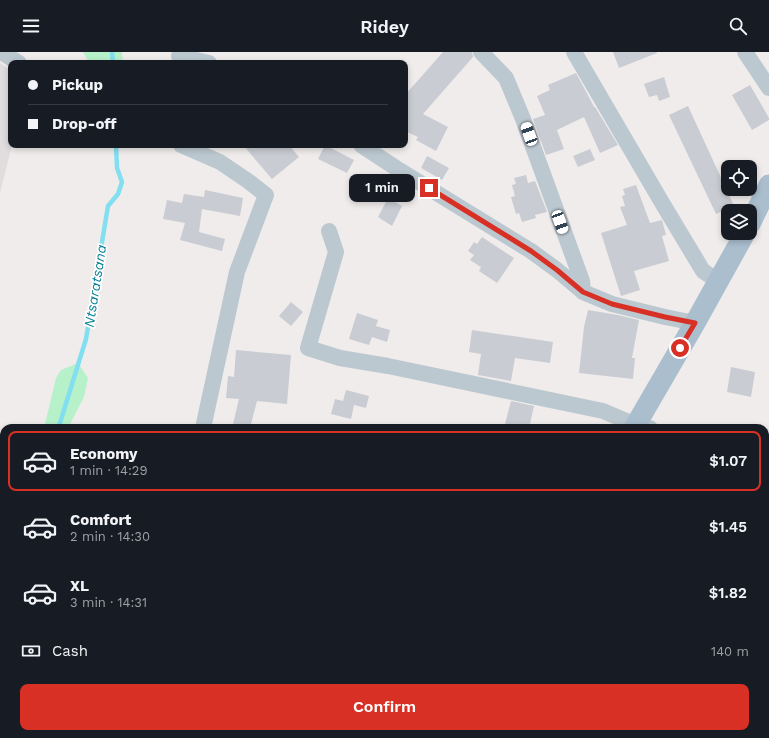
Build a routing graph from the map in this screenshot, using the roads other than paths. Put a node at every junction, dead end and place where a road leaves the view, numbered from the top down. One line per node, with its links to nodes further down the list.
1 (1, 52): 6 (street)
2 (481, 52): 16 (street)
3 (574, 52): 15 (street)
4 (745, 52): 8 (street)
5 (179, 56): 7 (street)
6 (14, 60)
7 (196, 60)
8 (769, 88)
9 (188, 148): 18 (street)
10 (366, 148): 16 (street)
11 (769, 185): 12 (main road)
12 (757, 210)
13 (329, 231): 19 (street)
14 (742, 240): 15 (main road)
15 (718, 281): 17 (main road)
16 (583, 292): 17 (street)
17 (695, 323): 20 (main road)
18 (204, 424)
19 (633, 424)
20 (642, 424)

